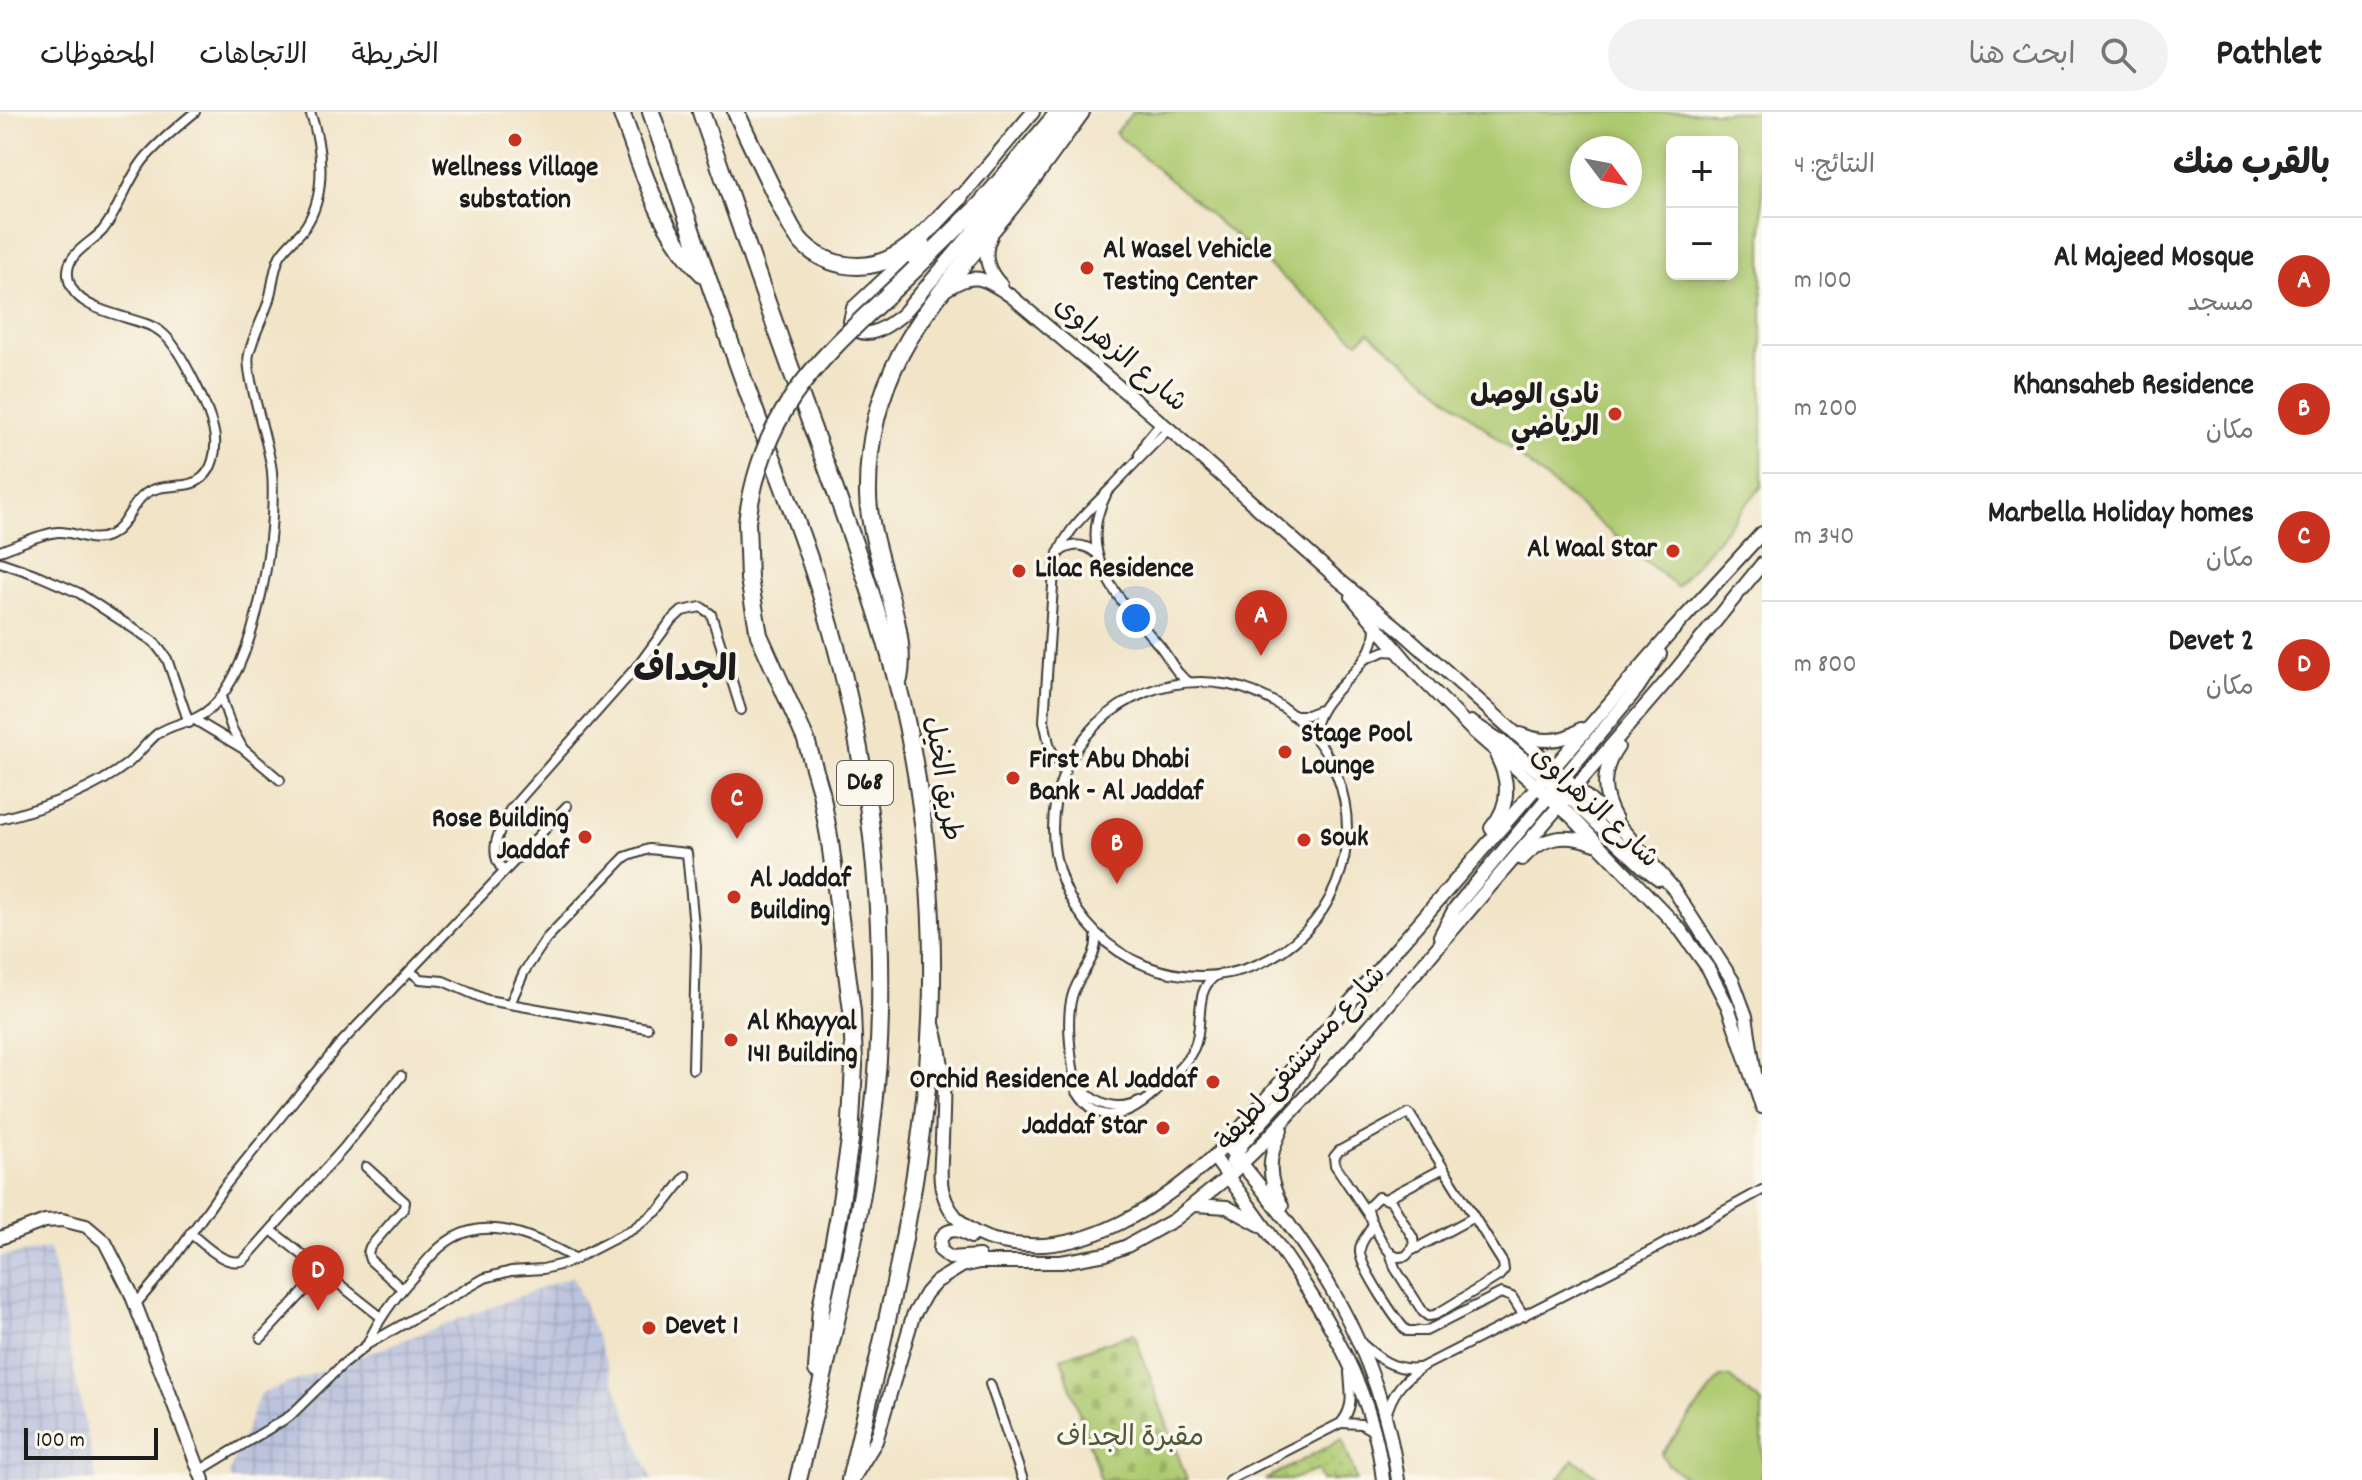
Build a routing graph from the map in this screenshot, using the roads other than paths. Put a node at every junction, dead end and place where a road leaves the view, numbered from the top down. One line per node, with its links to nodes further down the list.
1 (195, 112): 18 (street)
2 (310, 112): 30 (street)
3 (621, 112): 12 (highway)
4 (651, 112): 12 (highway, D68)
5 (701, 112): 29 (highway, طريق الخيل / D68)
6 (736, 112): 10 (highway)
7 (1033, 112): 10 (main road)
8 (1059, 112): 107 (highway, bridge)
9 (1078, 112): 10 (main road); 11 (highway)
10 (959, 198)
11 (1011, 207): 13 (main road, شارع الزهراوى); 14 (highway)
12 (710, 281): 107 (highway, D68)
13 (1011, 296): 14 (main road, شارع الزهراوى); 15 (main road, شارع الزهراوى)
14 (933, 301): 29 (highway)
15 (1165, 426): 16 (street); 23 (main road, شارع الزهراوى)
16 (1111, 488): 19 (street); 20 (street)
17 (1762, 533): 25 (main road, شارع مستشفى لطيفة)
18 (0, 551)
19 (1057, 554): 20 (street); 42 (street)
20 (1097, 554): 28 (street)
21 (0, 562): 37 (street)
22 (1762, 564): 36 (main road, شارع مستشفى لطيفة)
23 (1339, 580): 24 (main road, شارع الزهراوى); 38 (main road, شارع الزهراوى)
24 (1375, 623): 26 (main road, شارع الزهراوى); 27 (street)
25 (1673, 630): 34 (main road, شارع مستشفى لطيفة); 44 (main road)
26 (1399, 653): 27 (street); 35 (main road, شارع الزهراوى)
27 (1365, 659): 31 (street)
28 (1189, 682): 33 (street); 42 (street)
29 (897, 684): 62 (highway, طريق الخيل / D68)
30 (221, 697): 37 (street); 40 (street)
31 (1321, 709): 33 (street); 39 (street)
32 (741, 710): 50 (street)
33 (1292, 715): 39 (street)
34 (1599, 716): 38 (main road); 44 (main road, شارع مستشفى لطيفة)
35 (1460, 718): 41 (main road, شارع الزهراوى); 44 (main road)
36 (1634, 720): 44 (main road, شارع مستشفى لطيفة); 47 (main road)
37 (192, 721): 40 (street); 46 (street)
38 (1510, 729): 44 (main road, شارع الزهراوى)
39 (1314, 737): 58 (street)
40 (242, 748): 43 (street)
41 (1491, 748): 44 (main road, شارع الزهراوى); 49 (main road)
42 (1065, 771): 53 (street)
43 (280, 780)
44 (1557, 788): 47 (main road, شارع الزهراوى); 48 (main road, شارع الزهراوى); 49 (main road, شارع مستشفى لطيفة); 51 (main road, شارع مستشفى لطيفة); 52 (main road); 54 (main road)
45 (567, 806): 50 (street)
46 (0, 819)
47 (1622, 829): 52 (main road, شارع الزهراوى)
48 (1606, 850): 51 (main road); 69 (main road, شارع الزهراوى)
49 (1474, 858): 71 (main road, شارع مستشفى لطيفة)
50 (504, 871): 57 (street)
51 (1497, 877): 54 (main road, شارع مستشفى لطيفة)
52 (1672, 887): 64 (main road, شارع الزهراوى)
53 (1096, 933): 55 (street); 56 (street)
54 (1436, 947): 70 (main road, شارع مستشفى لطيفة)
55 (1120, 953): 56 (street); 59 (street)
56 (1093, 961): 60 (street)
57 (410, 971): 61 (street); 85 (street)
58 (1218, 974): 59 (street); 60 (street)
59 (1186, 975): 60 (street)
60 (1201, 996)
61 (510, 1004): 63 (street); 65 (street)
62 (931, 1017): 90 (main road, شارع مستشفى لطيفة); 114 (highway, طريق الخيل / D68)
63 (647, 1028)
64 (1755, 1066): 67 (main road, شارع الزهراوى); 68 (main road, شارع الزهراوى)
65 (693, 1069)
66 (401, 1076): 84 (street)
67 (1762, 1082)
68 (1762, 1094)
69 (1762, 1107)
70 (1287, 1118): 71 (main road, شارع مستشفى لطيفة); 82 (main road)
71 (1234, 1155): 72 (main road, شارع مستشفى لطيفة); 76 (main road, شارع مستشفى لطيفة); 82 (main road)
72 (1214, 1157): 76 (main road); 90 (main road, شارع مستشفى لطيفة)
73 (366, 1167): 96 (street)
74 (1444, 1168): 78 (street); 80 (street); 81 (street)
75 (686, 1176): 93 (street)
76 (1228, 1177): 79 (main road, شارع مستشفى لطيفة); 86 (main road)
77 (1762, 1190): 99 (street)
78 (1387, 1198): 81 (street); 91 (street)
79 (1196, 1205): 86 (main road); 94 (main road, شارع مستشفى لطيفة)
80 (1474, 1217): 91 (street); 92 (street)
81 (1371, 1220): 88 (street); 89 (street)
82 (1289, 1224): 102 (main road)
83 (0, 1229): 97 (main road)
84 (271, 1230): 85 (street); 95 (street)
85 (190, 1233): 98 (street)
86 (1269, 1233): 105 (main road)
87 (0, 1238): 97 (main road)
88 (1382, 1239): 89 (street); 92 (street)
89 (1363, 1241): 99 (street)
90 (1013, 1245): 94 (main road)
91 (1412, 1251): 92 (street)
92 (1390, 1252)
93 (576, 1259): 96 (street); 103 (street)
94 (1015, 1261): 114 (main road, شارع مستشفى لطيفة)
95 (323, 1271): 100 (street); 101 (street)
96 (402, 1289): 100 (street)
97 (130, 1291): 98 (main road)
98 (135, 1305): 112 (main road)
99 (1524, 1316): 104 (street)
100 (381, 1317): 103 (street)
101 (261, 1338)
102 (1359, 1341): 104 (street); 108 (main road)
103 (368, 1344): 112 (street)
104 (1422, 1367): 108 (street)
105 (1349, 1368): 109 (street); 110 (main road)
106 (990, 1384): 115 (street)
107 (817, 1400): 113 (highway, D68)
108 (1386, 1416): 119 (main road)
109 (1341, 1423): 110 (street); 111 (street)
110 (1373, 1431): 118 (main road)
111 (1252, 1468): 116 (street); 117 (street)
112 (201, 1475)
113 (798, 1480)
114 (851, 1480)
115 (1023, 1480)
116 (1229, 1480)
117 (1255, 1480)
118 (1383, 1480)
119 (1398, 1480)

